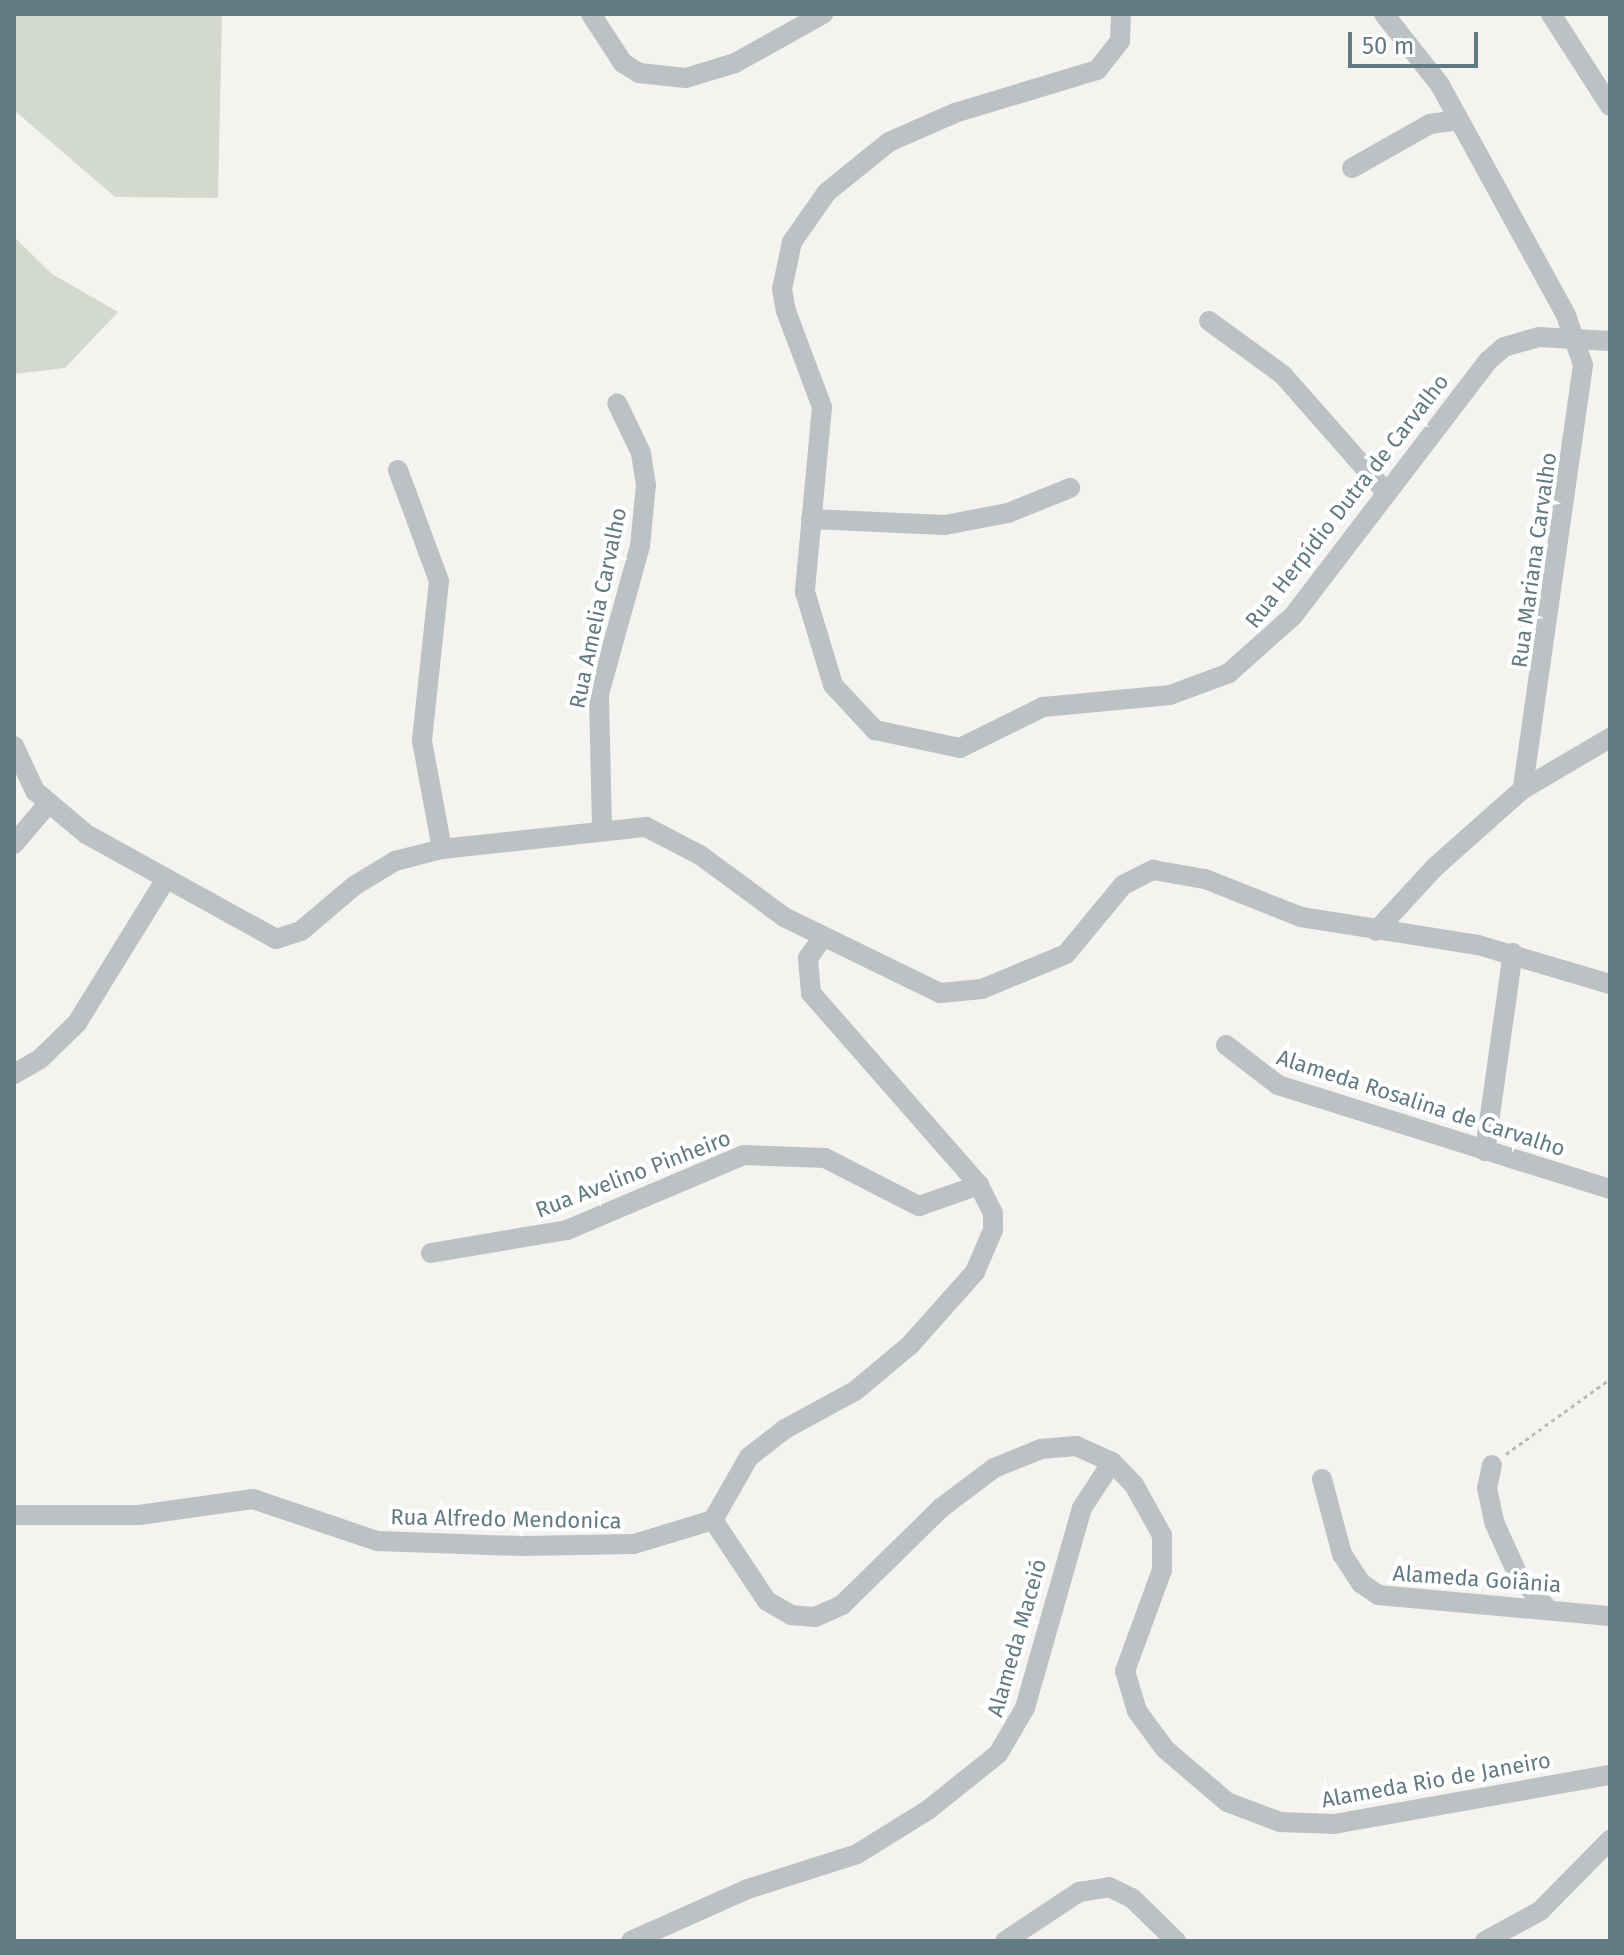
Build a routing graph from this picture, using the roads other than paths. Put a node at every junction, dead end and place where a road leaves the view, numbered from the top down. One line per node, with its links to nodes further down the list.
1 (591, 14): 2 (street)
2 (823, 14)
3 (1121, 14): 16 (street, Rua Herpídio Dutra de Carvalho)
4 (1384, 14): 7 (street)
5 (1551, 14): 6 (street)
6 (1610, 106)
7 (1457, 120): 8 (street); 10 (street)
8 (1352, 168)
9 (1209, 321): 15 (street)
10 (1576, 338): 11 (street, Rua Herpídio Dutra de Carvalho); 15 (street, Rua Herpídio Dutra de Carvalho); 20 (street, Rua Mariana Carvalho)
11 (1610, 341)
12 (617, 403): 22 (street, Rua Amelia Carvalho)
13 (398, 470): 24 (street)
14 (1070, 488): 16 (street)
15 (1385, 491): 16 (street, Rua Herpídio Dutra de Carvalho)
16 (811, 519)
17 (1610, 738): 20 (street)
18 (14, 746): 21 (street)
19 (14, 782): 21 (street)
20 (1523, 789): 26 (street)
21 (41, 798): 23 (street); 25 (street)
22 (602, 829): 24 (street); 27 (street)
23 (14, 844)
24 (442, 849): 25 (street)
25 (164, 882): 31 (street)
26 (1376, 931): 27 (street); 28 (street)
27 (823, 937): 33 (street)
28 (1513, 953): 29 (street); 32 (street)
29 (1610, 984)
30 (1226, 1045): 32 (street, Alameda Rosalina de Carvalho)
31 (14, 1074)
32 (1485, 1151): 34 (street, Alameda Rosalina de Carvalho)
33 (979, 1185): 35 (street, Rua Avelino Pinheiro); 40 (street)
34 (1610, 1189)
35 (431, 1253)
36 (1112, 1462): 40 (street); 43 (street, Alameda Rio de Janeiro); 45 (street, Alameda Maceió)
37 (1492, 1465): 41 (street)
38 (1322, 1479): 41 (street, Alameda Goiânia)
39 (14, 1515): 40 (street, Rua Alfredo Mendonica)
40 (713, 1520)
41 (1546, 1607): 42 (street, Alameda Goiânia)
42 (1610, 1616)
43 (1610, 1775)
44 (1610, 1840): 48 (street)
45 (631, 1941)
46 (1005, 1941): 47 (street)
47 (1176, 1941)
48 (1485, 1941)

